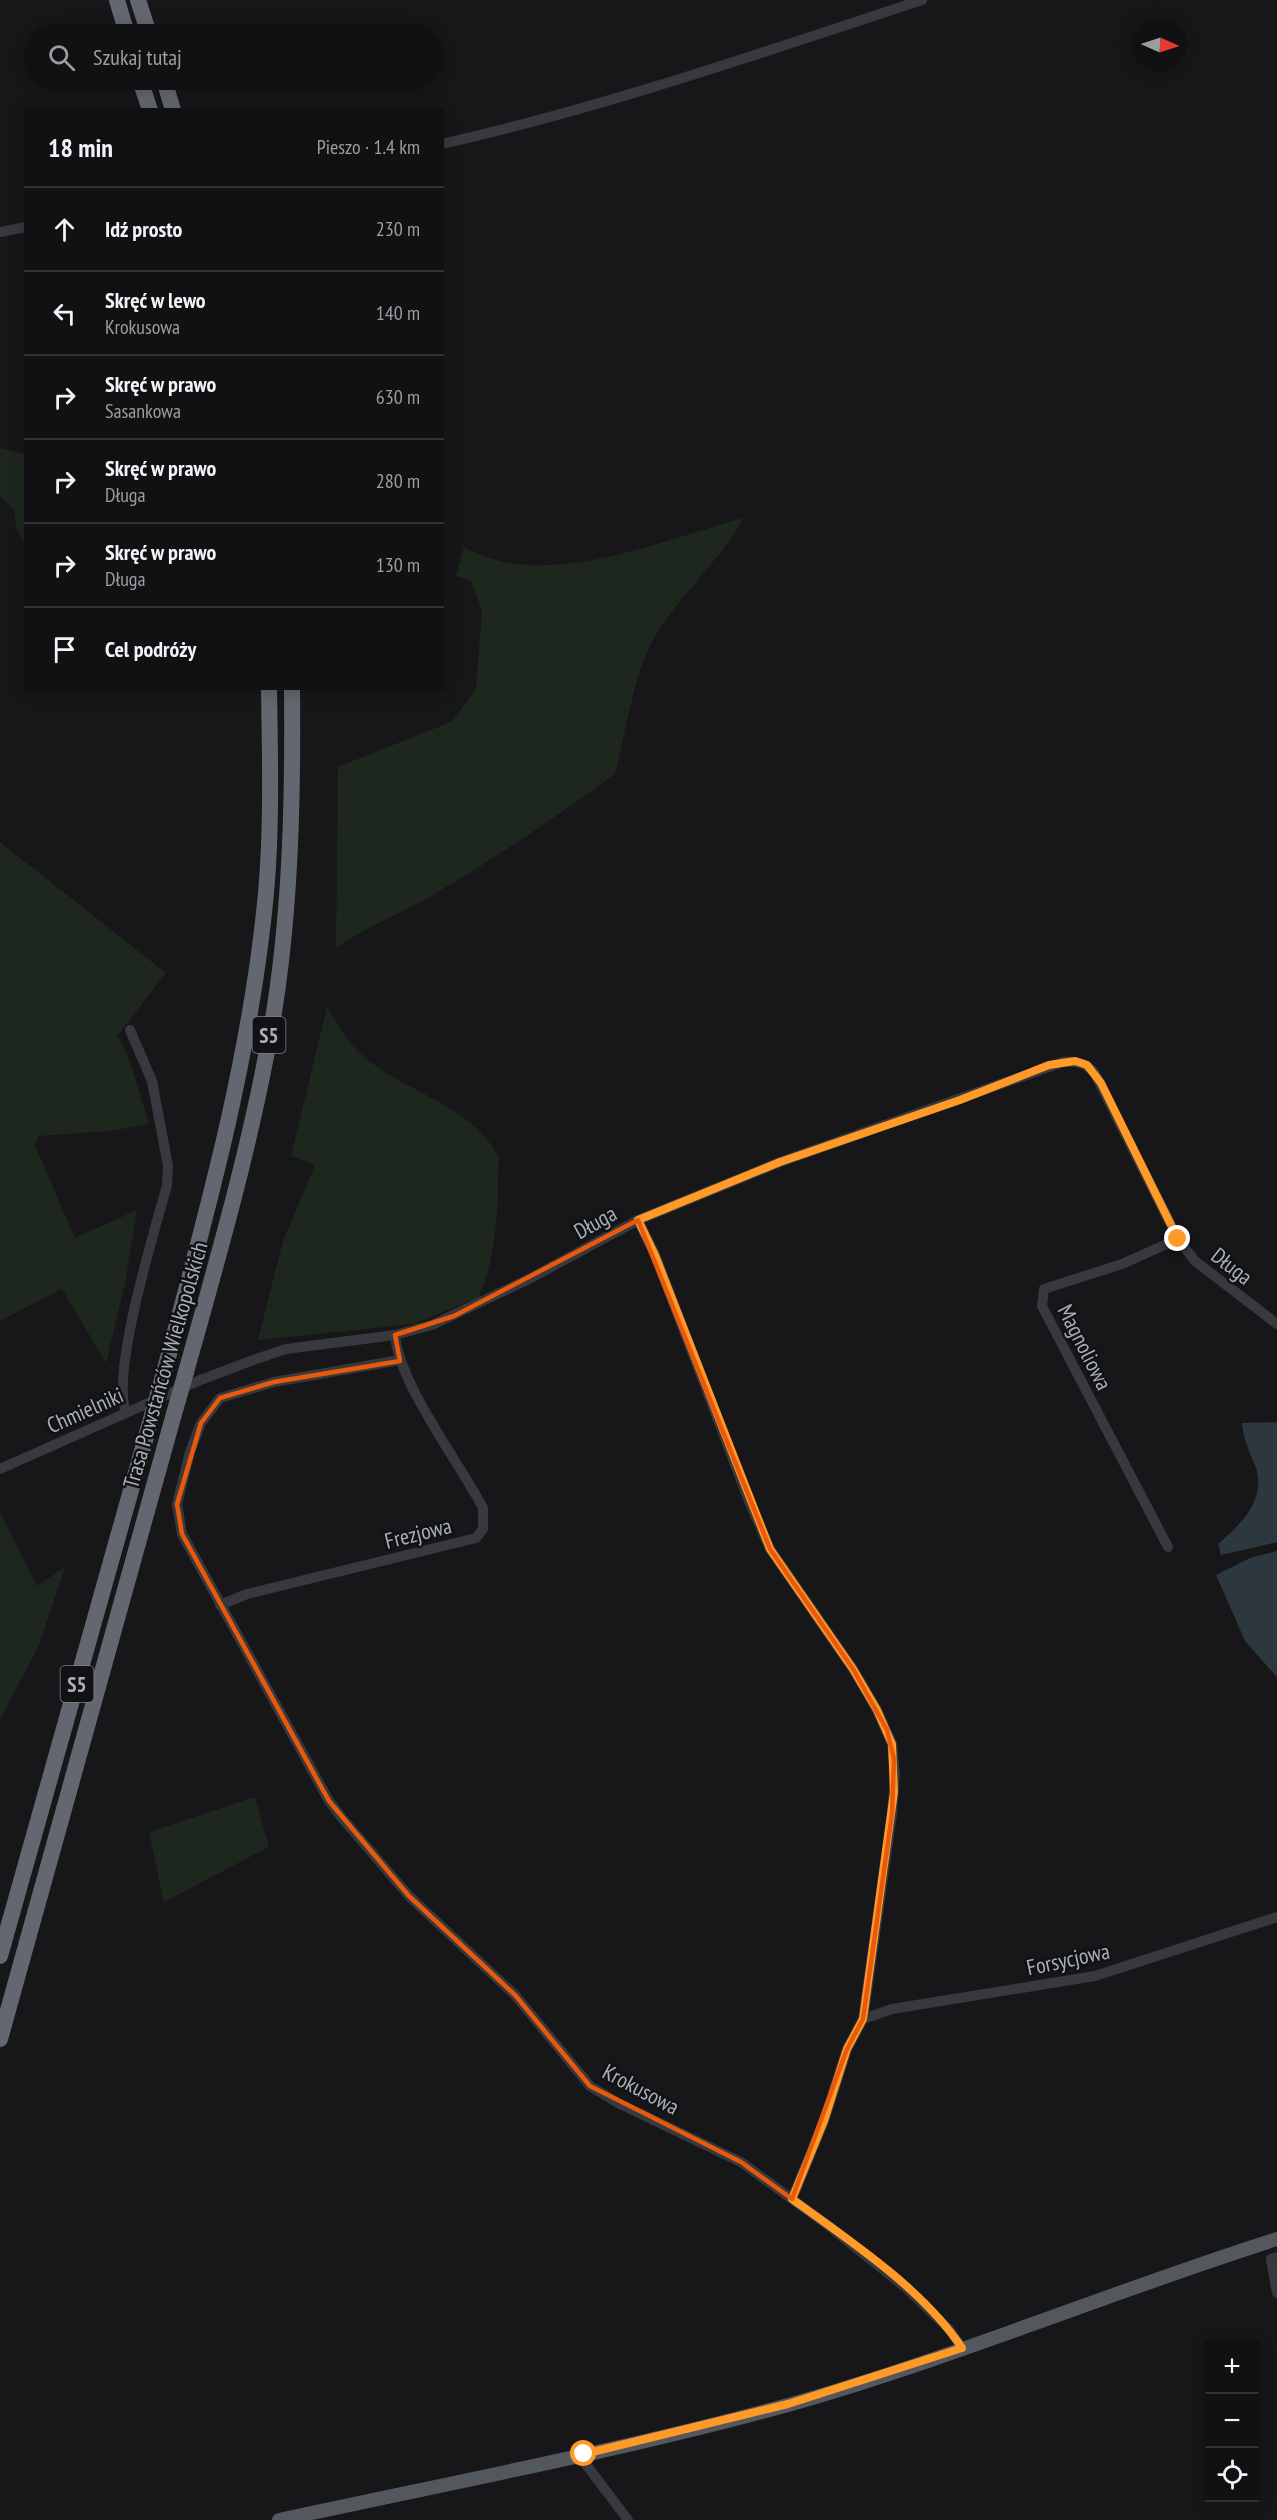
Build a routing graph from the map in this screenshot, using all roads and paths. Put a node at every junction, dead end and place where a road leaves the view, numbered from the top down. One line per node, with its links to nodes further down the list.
1 (117, 0): 4 (highway)
2 (138, 0): 5 (highway)
3 (922, 0): 10 (street)
4 (124, 24)
5 (146, 24)
6 (143, 90): 8 (highway)
7 (167, 90): 9 (highway)
8 (149, 108)
9 (172, 108)
10 (444, 144)
11 (24, 227): 12 (street)
12 (0, 232)
13 (269, 690): 27 (highway, Trasa Powstańców Wielkopolskich / S5, bridge)
14 (292, 690): 29 (highway, Trasa Powstańców Wielkopolskich / S5, bridge)
15 (130, 1030): 22 (street)
16 (638, 1220): 17 (street, Długa); 19 (street, Długa); 28 (street)
17 (1178, 1239): 18 (street, Długa); 24 (street, Magnoliowa)
18 (1277, 1324)
19 (395, 1335): 20 (street, Długa); 21 (street, Frezjowa)
20 (286, 1349): 22 (street, Chmielniki)
21 (400, 1360): 25 (street, Krokusowa); 25 (street, Frezjowa)
22 (126, 1413): 23 (street, Chmielniki)
23 (0, 1469)
24 (1168, 1547)
25 (220, 1605): 30 (street, Krokusowa)
26 (1277, 1917): 28 (street, Forsycjowa)
27 (0, 1956)
28 (863, 2019): 30 (street)
29 (0, 2038)
30 (792, 2199): 34 (street, Krokusowa)
31 (1277, 2239): 34 (main road)
32 (1274, 2258): 33 (street)
33 (1277, 2293)
34 (962, 2348): 35 (main road)
35 (579, 2455): 36 (main road); 37 (street)
36 (279, 2520)
37 (628, 2520)

